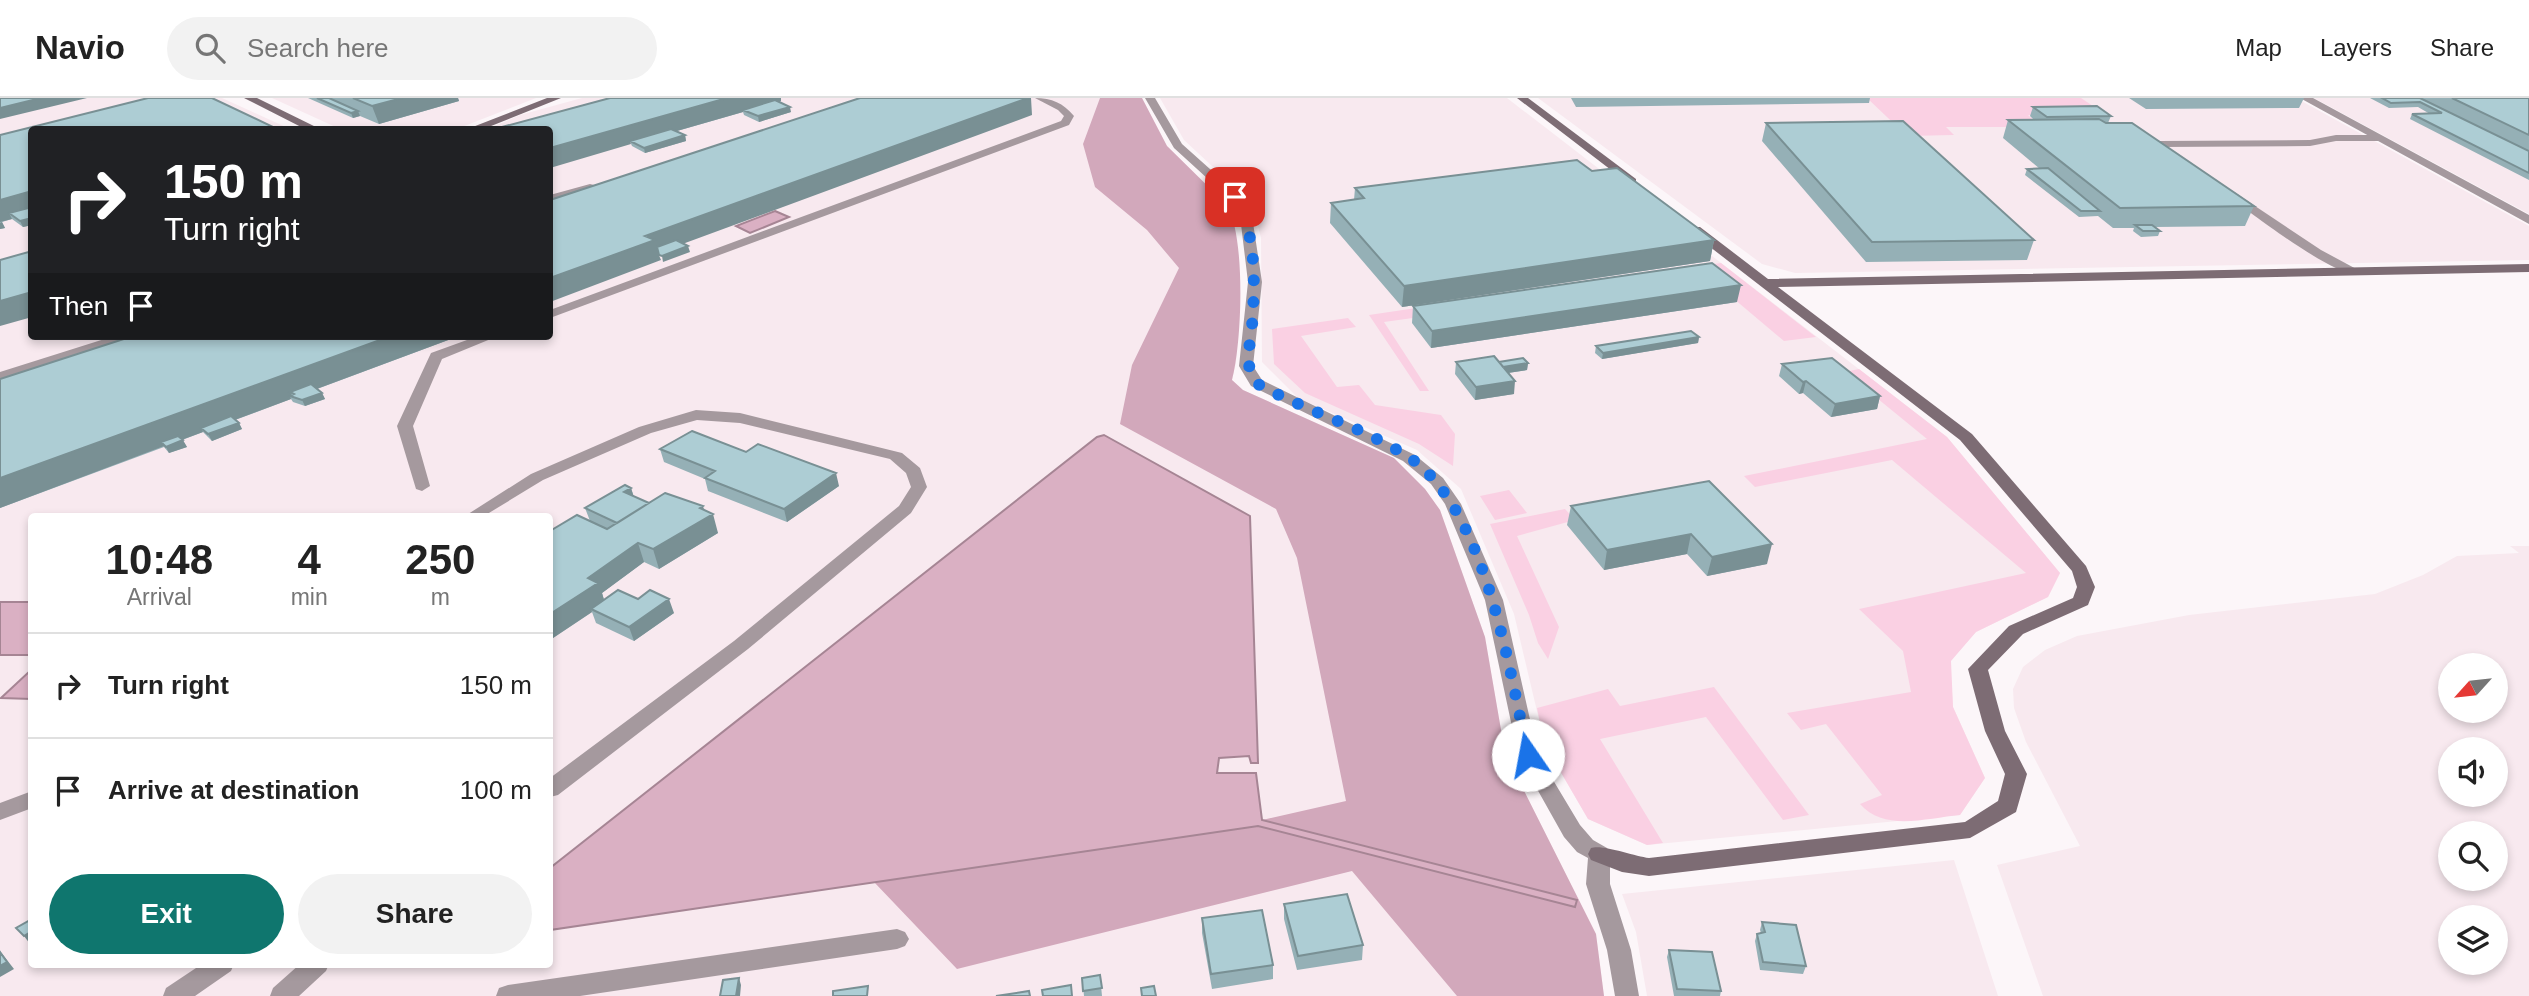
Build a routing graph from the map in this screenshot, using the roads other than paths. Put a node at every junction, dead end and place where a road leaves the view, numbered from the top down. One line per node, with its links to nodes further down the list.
1 (249, 98): 7 (street)
2 (556, 98): 8 (street)
3 (1040, 98): 20 (street)
4 (1150, 98): 29 (street)
5 (1522, 98): 12 (street)
6 (2305, 98): 9 (street)
7 (308, 126)
8 (481, 126)
9 (2378, 138): 10 (street); 16 (street)
10 (2183, 160)
11 (600, 183): 14 (street)
12 (1644, 191)
13 (2227, 191): 18 (street)
14 (553, 199)
15 (1677, 216): 19 (street)
16 (2529, 220)
17 (2529, 268): 18 (street)
18 (2354, 271): 19 (street)
19 (1766, 283): 29 (street)
20 (553, 313)
21 (116, 340): 23 (street)
22 (480, 340): 24 (street)
23 (0, 377)
24 (422, 486)
25 (477, 513): 26 (street)
26 (553, 787)
27 (28, 801): 28 (street)
28 (0, 812)
29 (1599, 854): 36 (street)
30 (897, 939): 35 (street)
31 (216, 968): 33 (street)
32 (313, 968): 34 (street)
33 (175, 996)
34 (282, 996)
35 (508, 996)
36 (1627, 996)

